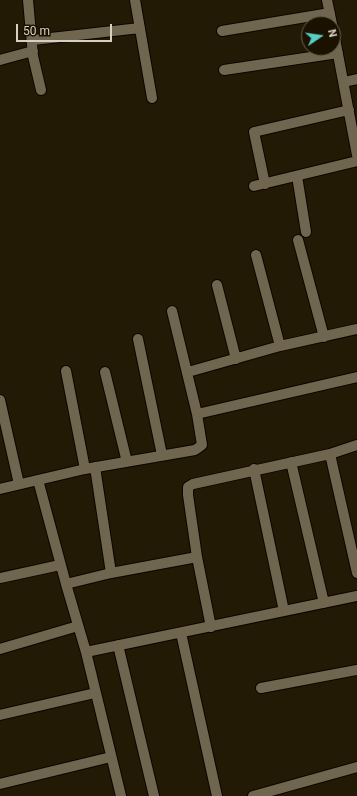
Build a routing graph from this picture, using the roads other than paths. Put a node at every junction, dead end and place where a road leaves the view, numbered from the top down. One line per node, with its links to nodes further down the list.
1 (28, 0): 8 (street)
2 (135, 0): 6 (street)
3 (327, 0): 4 (street)
4 (330, 13): 5 (street); 7 (street)
5 (331, 16)
6 (140, 28): 8 (street); 17 (street)
7 (222, 30)
8 (33, 40): 9 (street)
9 (33, 51): 12 (street); 16 (street)
10 (318, 56): 13 (street)
11 (339, 56): 15 (street)
12 (0, 60)
13 (224, 70)
14 (357, 79): 15 (street)
15 (344, 82): 18 (street)
16 (41, 90)
17 (152, 98)
18 (349, 110): 19 (street); 22 (street)
19 (357, 155)
20 (357, 161): 21 (street)
21 (297, 176): 22 (street); 28 (street)
22 (265, 184): 23 (street)
23 (254, 186)
24 (256, 255): 30 (street)
25 (217, 285): 31 (street)
26 (172, 311): 34 (street)
27 (357, 329): 28 (street)
28 (324, 337): 30 (street)
29 (138, 339): 40 (street)
30 (280, 346): 31 (street)
31 (236, 359): 34 (street)
32 (66, 371): 44 (street)
33 (105, 372): 41 (street)
34 (188, 372): 37 (street)
35 (357, 377): 37 (street)
36 (0, 400): 47 (street)
37 (197, 414): 40 (street)
38 (357, 445): 39 (street)
39 (330, 454): 42 (street); 52 (street)
40 (162, 455): 41 (street)
41 (127, 462): 43 (street)
42 (291, 462): 45 (street); 56 (street)
43 (95, 467): 44 (street); 51 (street)
44 (85, 469): 46 (street)
45 (254, 469): 49 (street); 57 (street)
46 (38, 480): 47 (street); 50 (street)
47 (19, 484): 48 (street)
48 (0, 489)
49 (197, 557): 51 (street); 59 (street)
50 (60, 565): 53 (street); 54 (street)
51 (111, 573): 54 (street)
52 (357, 573)
53 (0, 578)
54 (66, 584): 58 (street)
55 (357, 596): 56 (street)
56 (324, 603): 57 (street)
57 (284, 611): 59 (street)
58 (78, 626): 62 (street); 63 (street)
59 (211, 627): 60 (street)
60 (181, 633): 61 (street); 73 (street)
61 (118, 645): 63 (street); 72 (street)
62 (0, 649)
63 (86, 652): 66 (street)
64 (357, 670): 65 (street)
65 (261, 688)
66 (95, 693): 67 (street); 68 (street)
67 (0, 715)
68 (111, 757): 70 (street); 71 (street)
69 (357, 767): 74 (street)
70 (0, 784)
71 (121, 796)
72 (154, 796)
73 (217, 796)
74 (253, 796)

